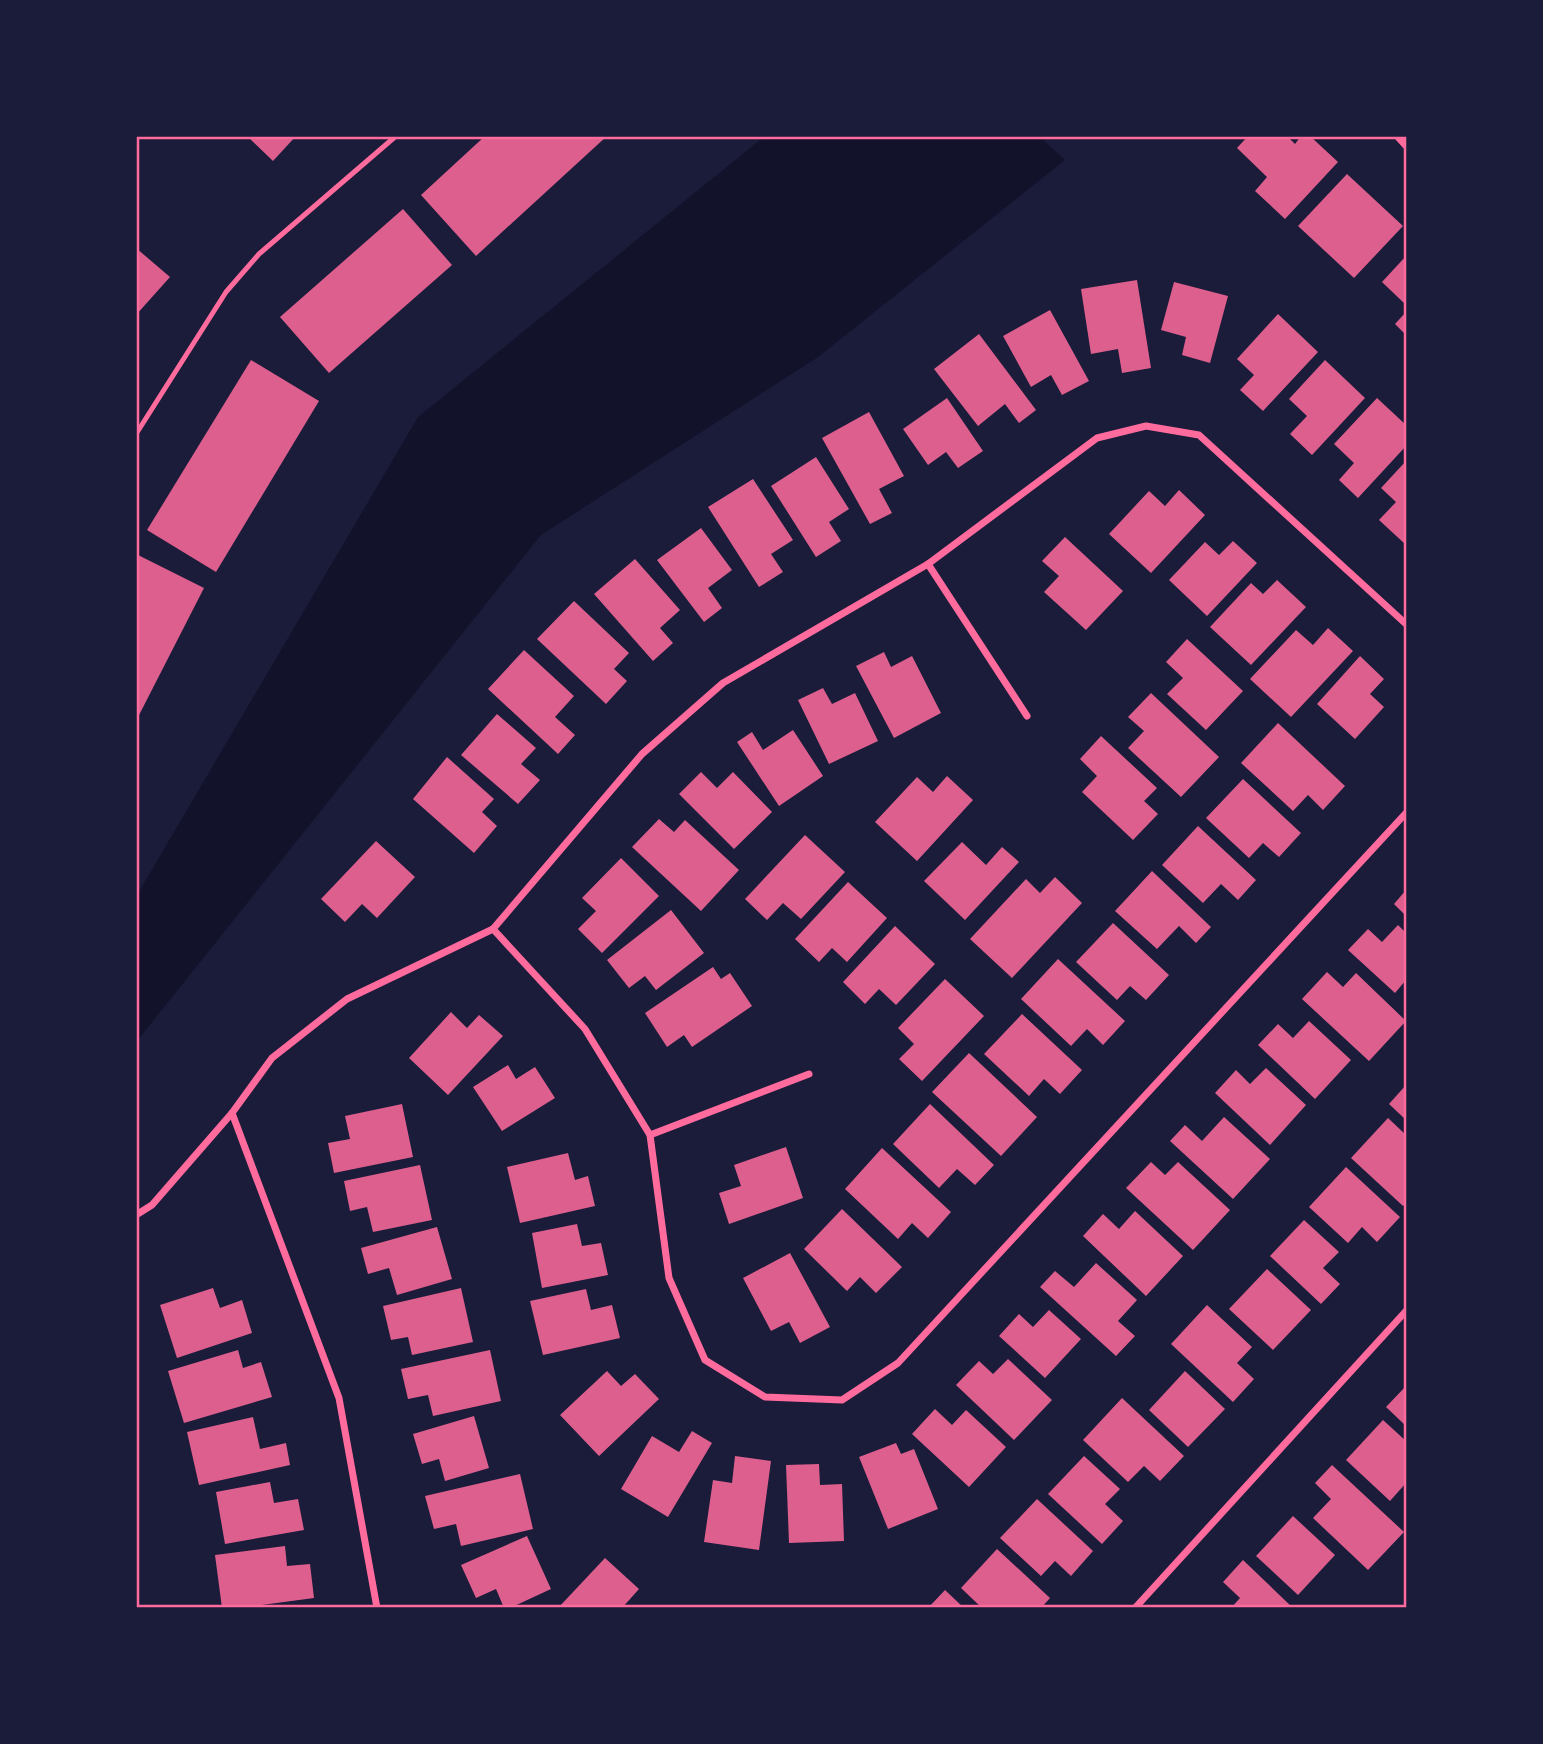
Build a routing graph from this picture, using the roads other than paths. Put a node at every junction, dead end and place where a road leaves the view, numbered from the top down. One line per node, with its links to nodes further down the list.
1 (396, 136): 4 (lane)
2 (1397, 136): 3 (street)
3 (1406, 146)
4 (139, 422): 5 (lane)
5 (136, 434)
6 (928, 564): 7 (street); 8 (street); 10 (street)
7 (1406, 624)
8 (1027, 716)
9 (1406, 813): 13 (street)
10 (493, 929): 12 (street); 13 (street)
11 (809, 1074): 13 (street)
12 (232, 1113): 14 (street); 16 (street)
13 (650, 1135)
14 (136, 1215)
15 (1406, 1311): 17 (street)
16 (377, 1608)
17 (1135, 1608)

